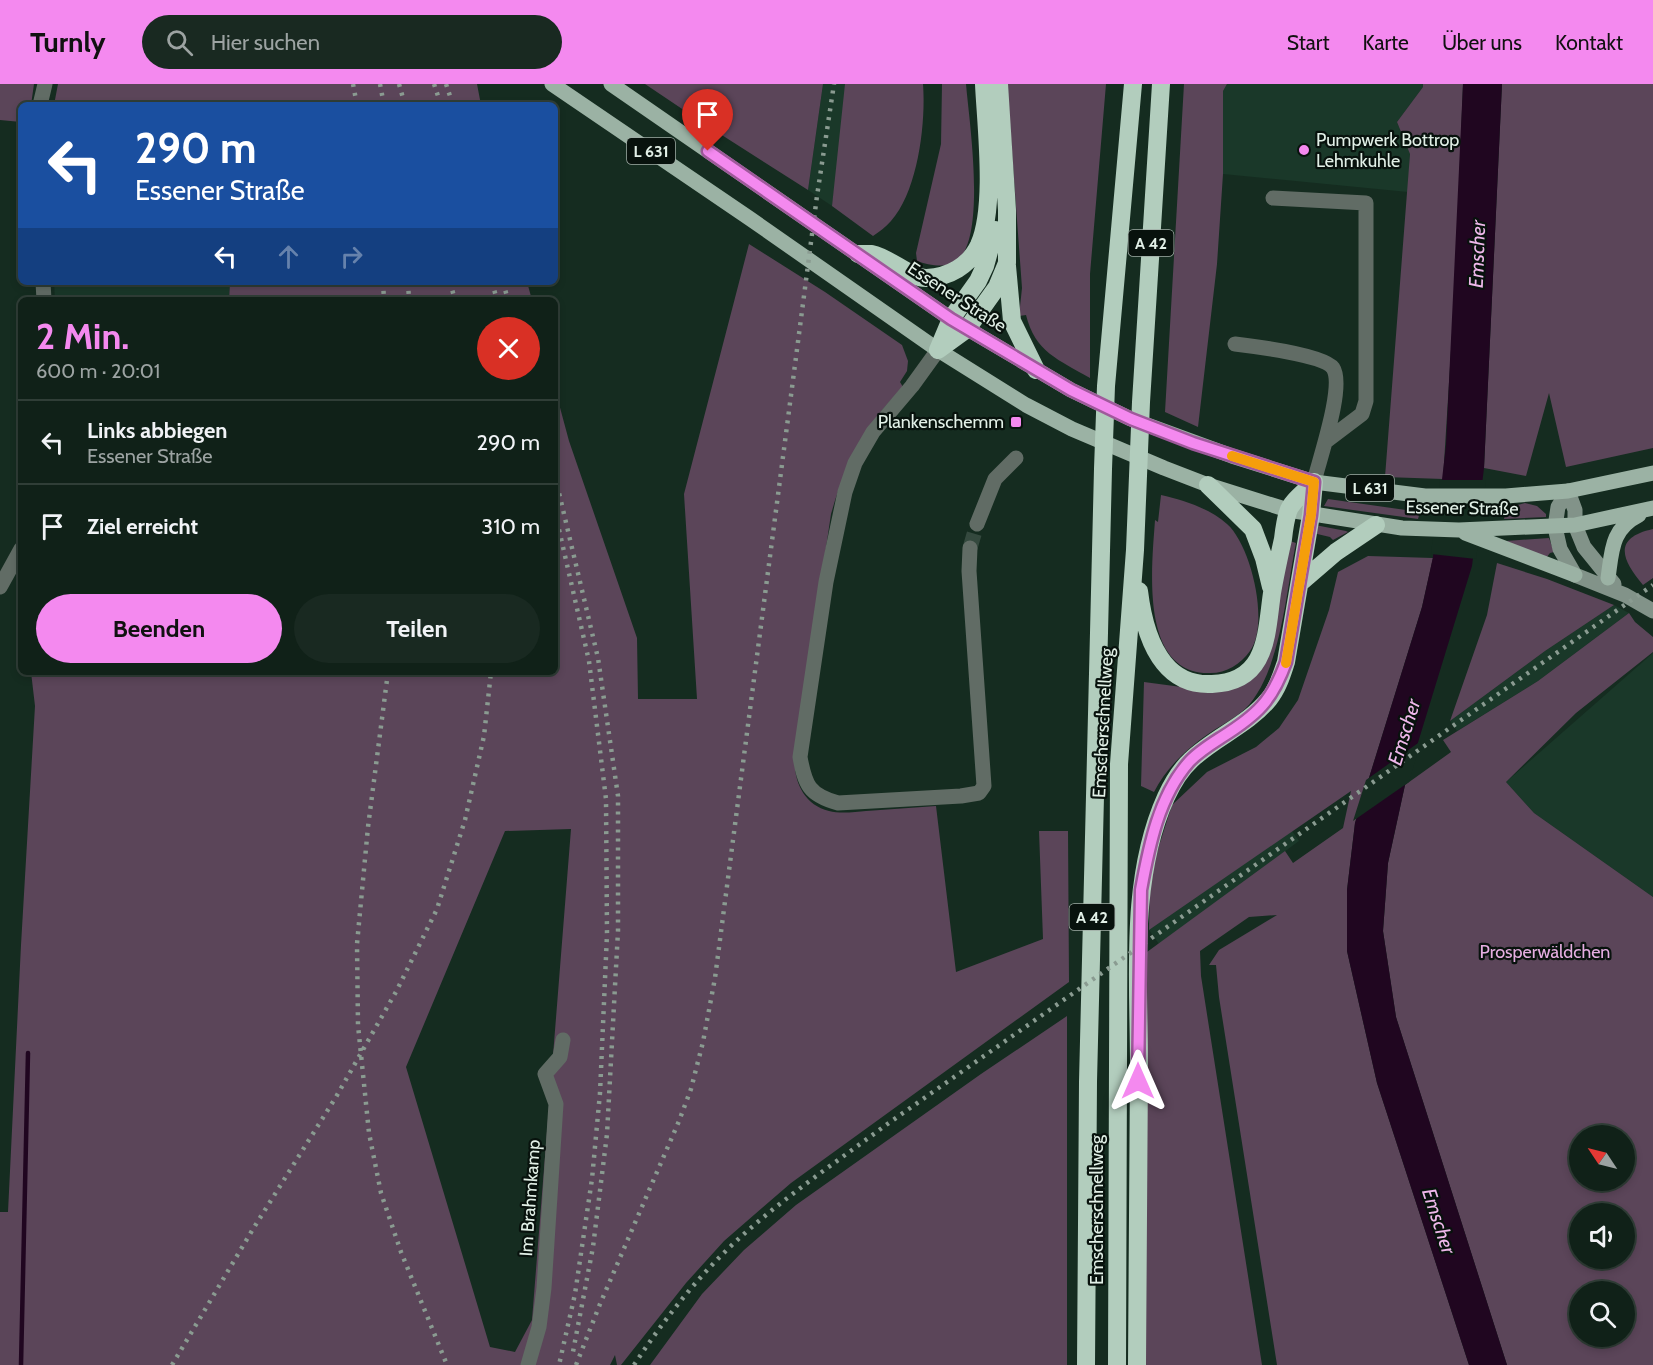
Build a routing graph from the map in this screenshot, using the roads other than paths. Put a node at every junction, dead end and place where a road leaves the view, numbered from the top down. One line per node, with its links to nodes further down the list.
1 (45, 84): 8 (street)
2 (552, 84): 16 (main road, Essener Straße / L 631)
3 (611, 84): 11 (main road, Essener Straße / L 631)
4 (984, 84): 9 (highway)
5 (999, 84): 12 (highway)
6 (1133, 84): 44 (highway, A 42)
7 (1161, 84): 33 (highway, Emscherschnellweg / A 42)
8 (41, 102)
9 (988, 163): 11 (highway); 13 (highway)
10 (1273, 198): 18 (street)
11 (858, 254): 13 (main road, Essener Straße / L 631)
12 (1007, 263): 14 (highway); 17 (highway)
13 (951, 319): 14 (main road, Essener Straße / L 631); 16 (highway)
14 (967, 329): 16 (highway); 17 (main road, Essener Straße / L 631)
15 (1235, 344): 18 (street)
16 (938, 350): 22 (main road, Essener Straße / L 631); 32 (street)
17 (1036, 370): 21 (main road, Essener Straße / L 631)
18 (1325, 442): 21 (street)
19 (1016, 458): 27 (street)
20 (1653, 473): 23 (main road, L 631)
21 (1314, 482): 23 (main road, Essener Straße / L 631); 25 (highway); 26 (highway)
22 (1208, 485): 25 (main road, Essener Straße / L 631); 39 (highway)
23 (1568, 491): 29 (main road); 30 (main road)
24 (1653, 508): 29 (main road, L 631); 36 (main road)
25 (1288, 510): 26 (main road, Essener Straße / L 631); 39 (highway)
26 (1311, 515): 28 (main road, Essener Straße / L 631); 37 (highway)
27 (977, 524)
28 (1376, 525): 31 (main road, Essener Straße / L 631); 37 (highway)
29 (1575, 525): 30 (main road, Essener Straße / L 631); 36 (main road)
30 (1555, 526): 31 (main road, Essener Straße / L 631); 35 (main road)
31 (1459, 530): 35 (main road)
32 (970, 548)
33 (1135, 550): 39 (highway); 45 (highway, Emscherschnellweg / A 42)
34 (18, 554): 38 (street)
35 (1575, 575): 40 (main road)
36 (1608, 578): 40 (main road)
37 (1300, 583): 46 (highway)
38 (0, 587)
39 (1272, 593)
40 (1624, 595): 41 (main road)
41 (1653, 611)
42 (563, 1040): 43 (street, Im Brahmkamp)
43 (528, 1365)
44 (1086, 1365)
45 (1117, 1365)
46 (1137, 1365)

